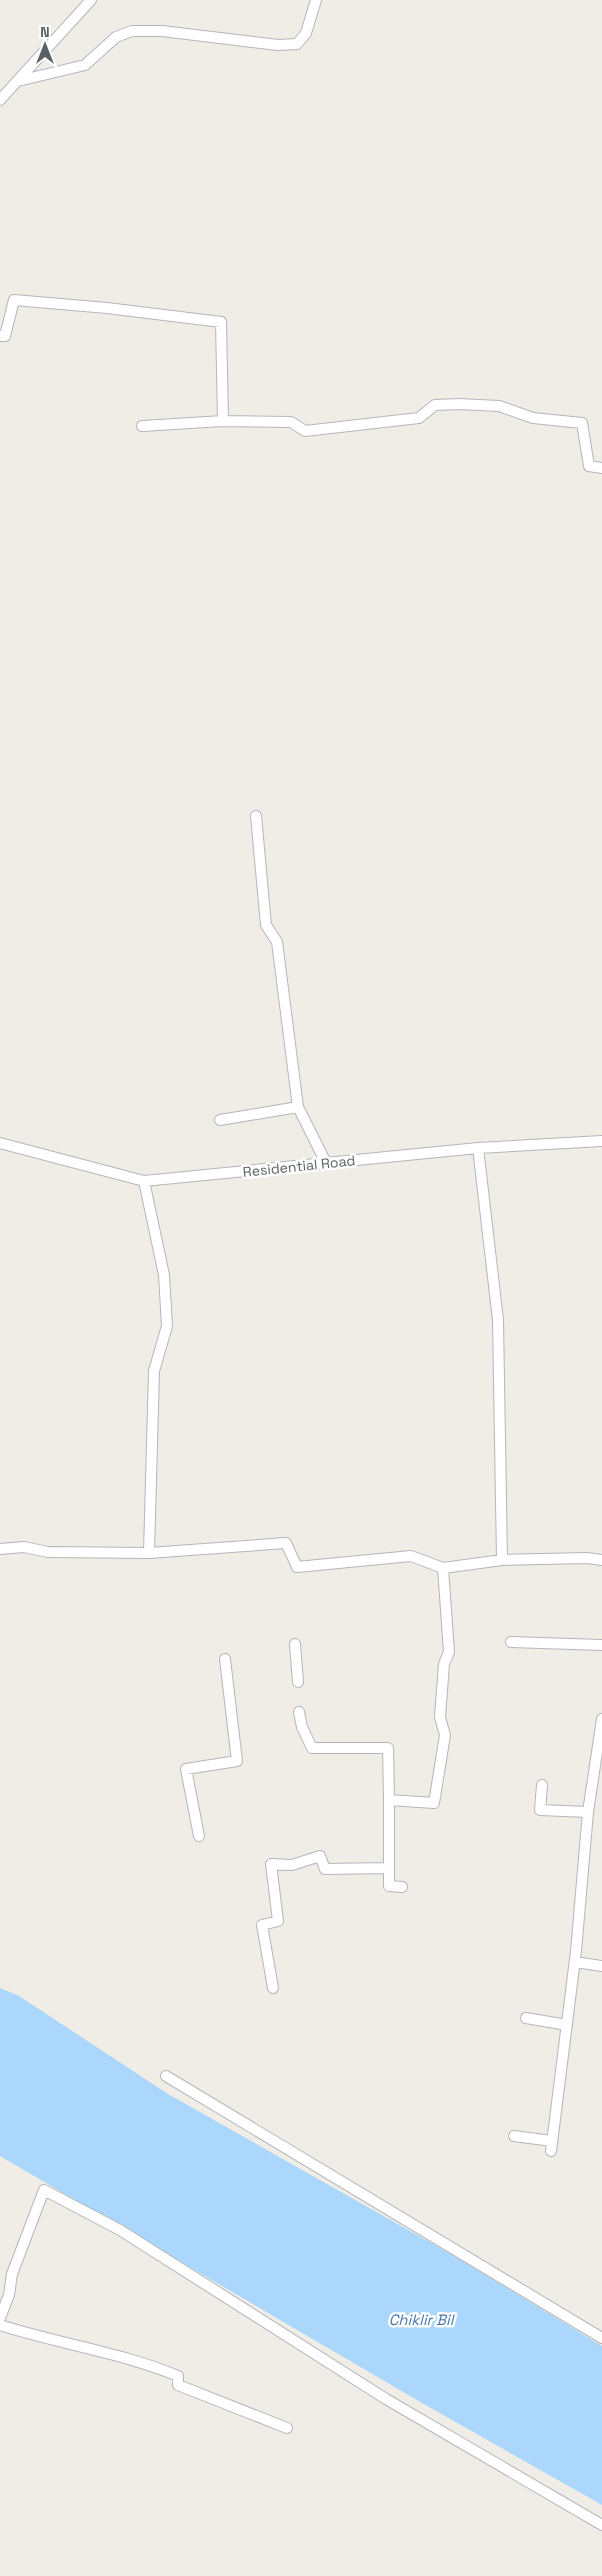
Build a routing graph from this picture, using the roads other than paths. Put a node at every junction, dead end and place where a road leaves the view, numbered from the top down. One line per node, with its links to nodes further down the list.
1 (91, 0): 3 (street)
2 (316, 0): 3 (street)
3 (18, 81): 4 (street)
4 (0, 100)
5 (0, 336): 6 (street)
6 (223, 421): 7 (street); 8 (street)
7 (142, 426)
8 (602, 468)
9 (256, 816): 10 (street)
10 (298, 1107): 11 (street); 15 (street)
11 (220, 1120)
12 (602, 1141): 14 (street, Residential Road)
13 (0, 1143): 16 (street, Residential Road)
14 (478, 1148): 15 (street, Residential Road); 19 (street)
15 (326, 1163): 16 (street, Residential Road)
16 (144, 1181): 18 (street)
17 (0, 1549): 18 (street)
18 (149, 1553): 21 (street)
19 (502, 1560): 20 (street); 21 (street)
20 (602, 1560)
21 (443, 1568): 30 (street)
22 (511, 1642): 24 (street)
23 (295, 1644): 26 (street)
24 (602, 1645)
25 (225, 1659): 32 (street)
26 (298, 1682)
27 (299, 1712): 30 (street)
28 (602, 1719): 31 (street)
29 (542, 1785): 31 (street)
30 (389, 1800): 33 (street)
31 (588, 1812): 35 (street)
32 (199, 1836)
33 (389, 1868): 34 (street); 37 (street)
34 (402, 1887)
35 (575, 1962): 36 (street); 39 (street)
36 (602, 1966)
37 (274, 1988)
38 (526, 2018): 39 (street)
39 (567, 2025): 41 (street)
40 (166, 2076): 44 (street)
41 (514, 2136)
42 (0, 2318): 46 (street)
43 (0, 2326): 45 (street)
44 (602, 2338)
45 (287, 2428)
46 (602, 2525)

